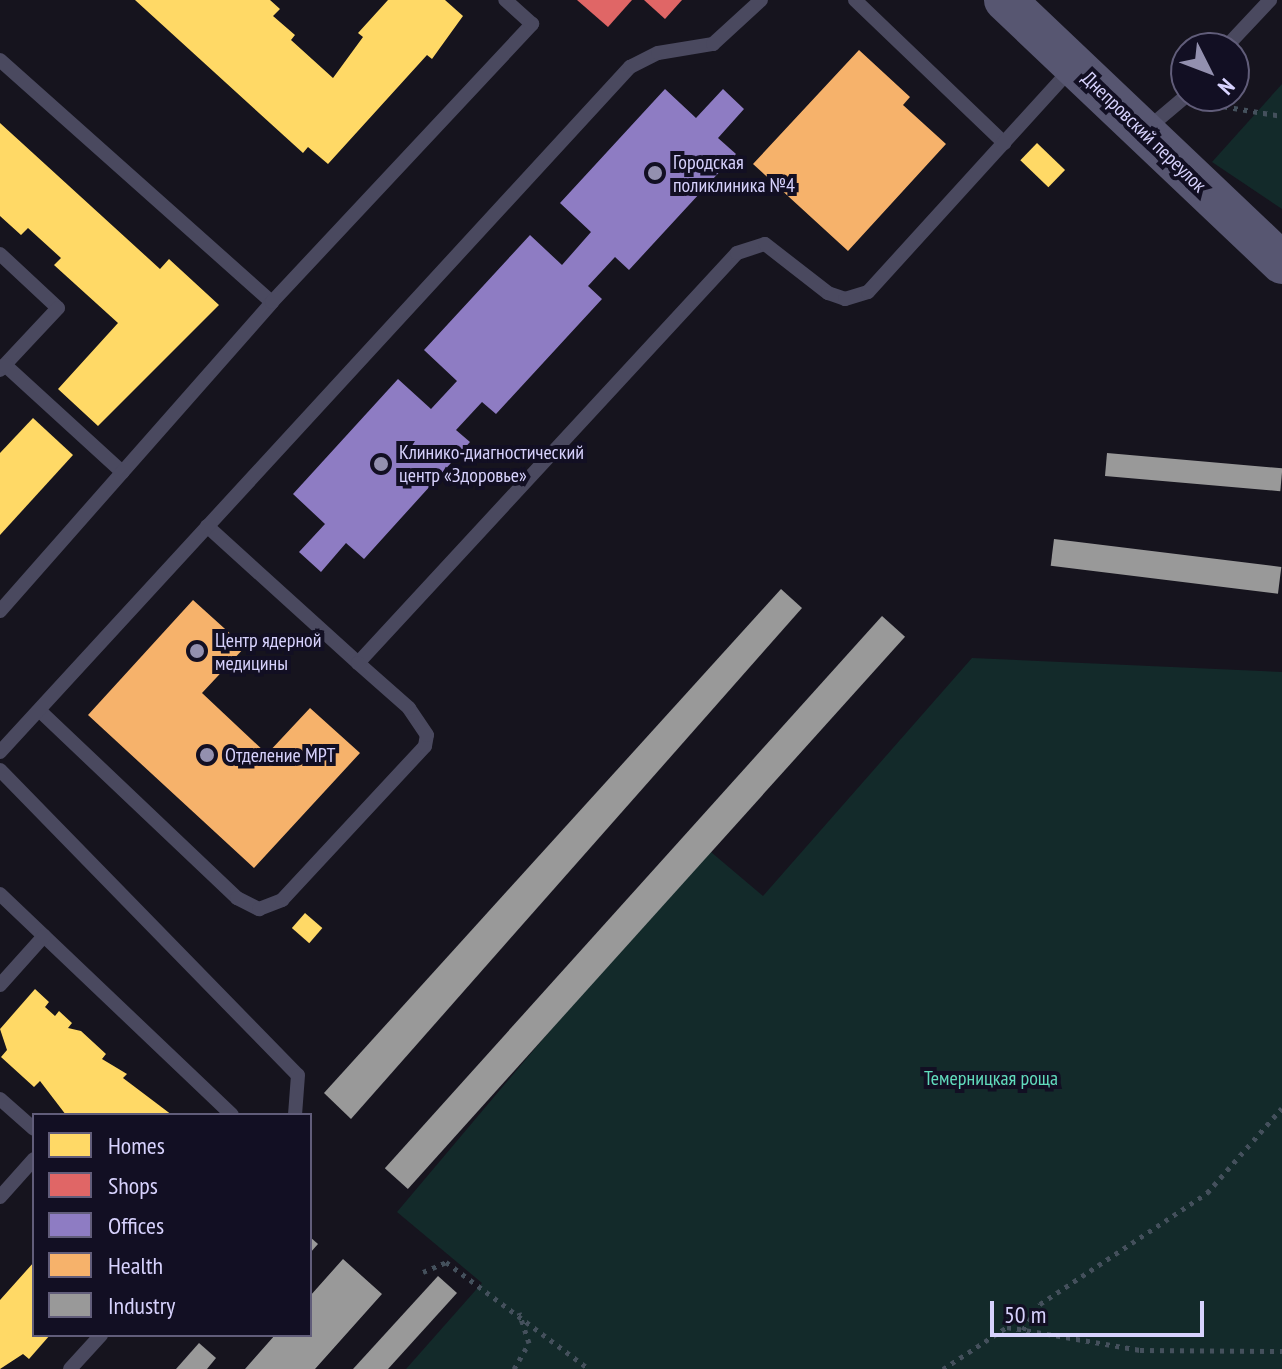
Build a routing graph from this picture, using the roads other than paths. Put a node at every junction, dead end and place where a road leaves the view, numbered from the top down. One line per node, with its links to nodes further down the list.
1 (505, 0): 14 (lane)
2 (761, 0): 17 (lane)
3 (855, 0): 11 (lane)
4 (1005, 0): 8 (street, Днепровский переулок)
5 (1270, 0): 6 (lane)
6 (1240, 32)
7 (0, 60): 14 (lane)
8 (1074, 66): 10 (street, Днепровский переулок); 11 (lane)
9 (1170, 110): 10 (lane)
10 (1144, 132): 13 (street, Днепровский переулок)
11 (1004, 143): 19 (lane)
12 (0, 254): 15 (lane)
13 (1282, 263)
14 (272, 302): 16 (lane)
15 (3, 368): 16 (lane)
16 (122, 472): 18 (lane)
17 (207, 526): 19 (lane); 20 (lane)
18 (0, 611)
19 (358, 663): 20 (lane)
20 (40, 711): 21 (lane)
21 (0, 752)
22 (0, 770): 28 (lane)
23 (0, 894): 24 (lane)
24 (44, 936): 25 (lane); 27 (lane)
25 (0, 985)
26 (0, 1099): 29 (lane)
27 (230, 1113)
28 (295, 1113)
29 (32, 1127)
30 (32, 1161): 31 (lane)
31 (0, 1197)
32 (99, 1337): 33 (lane)
33 (70, 1369)

